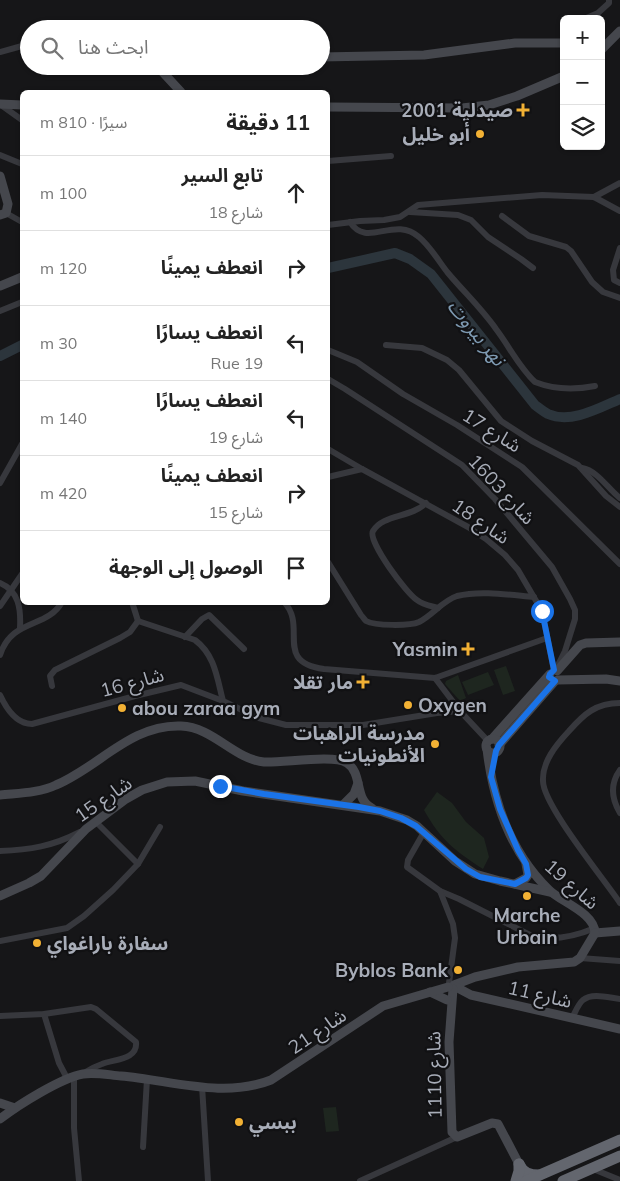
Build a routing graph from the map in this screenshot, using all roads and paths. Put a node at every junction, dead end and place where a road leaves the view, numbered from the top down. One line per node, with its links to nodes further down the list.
1 (610, 0): 2 (street)
2 (593, 15)
3 (620, 31): 4 (street)
4 (611, 41): 5 (street); 8 (street)
5 (605, 42)
6 (560, 43): 10 (street)
7 (20, 46): 9 (street)
8 (605, 46)
9 (0, 52)
10 (330, 58)
11 (165, 75): 13 (street)
12 (560, 78): 16 (street)
13 (179, 90)
14 (1, 104): 15 (street); 17 (street)
15 (20, 105)
16 (330, 107)
17 (20, 118)
18 (0, 155): 21 (street)
19 (391, 156): 20 (street)
20 (330, 161)
21 (20, 163)
22 (0, 176): 27 (street)
23 (620, 183): 24 (street)
24 (594, 197): 25 (street); 26 (street)
25 (620, 211)
26 (409, 212): 30 (street); 33 (street)
27 (3, 214): 29 (street)
28 (502, 216): 38 (street)
29 (20, 221)
30 (350, 222): 31 (street); 44 (street)
31 (330, 226)
32 (620, 248): 35 (street)
33 (533, 268)
34 (20, 278): 36 (street)
35 (618, 282): 37 (street)
36 (0, 286)
37 (620, 290)
38 (620, 298)
39 (20, 303): 40 (street)
40 (0, 311)
41 (386, 345): 47 (street)
42 (330, 351): 54 (street, شارع 17)
43 (330, 380): 72 (street, شارع 1603)
44 (595, 386)
45 (20, 448): 50 (street)
46 (330, 450): 48 (street, شارع 18)
47 (581, 468): 51 (street); 53 (street)
48 (362, 469): 49 (street); 52 (street, شارع 18)
49 (330, 477)
50 (0, 484)
51 (620, 498)
52 (426, 504): 59 (street, شارع 18); 64 (street)
53 (620, 507)
54 (620, 564)
55 (330, 565): 64 (street)
56 (20, 577): 58 (street)
57 (0, 583): 58 (street)
58 (12, 590): 63 (street); 66 (street)
59 (534, 597): 64 (street); 68 (street, شارع 18)
60 (60, 605): 66 (street)
61 (133, 605): 65 (street)
62 (286, 605): 73 (street)
63 (0, 606)
64 (438, 608)
65 (138, 621): 67 (street); 75 (street)
66 (20, 628): 71 (street)
67 (185, 637): 70 (street); 77 (street)
68 (547, 638): 72 (street, شارع 18); 73 (street)
69 (620, 642): 72 (street)
70 (244, 650)
71 (0, 655)
72 (555, 675): 74 (street); 80 (street)
73 (434, 678): 79 (street)
74 (620, 681)
75 (52, 686)
76 (0, 695): 77 (street, شارع 16)
77 (223, 701): 79 (street, شارع 16)
78 (620, 703): 98 (street)
79 (460, 711): 80 (street)
80 (492, 745): 93 (street, شارع 19)
81 (620, 770): 86 (street)
82 (358, 783): 83 (street); 84 (street); 85 (street)
83 (0, 795)
84 (343, 805): 85 (street, شارع 15); 87 (street, شارع 15)
85 (380, 811): 90 (street, شارع 15)
86 (620, 813)
87 (96, 821): 89 (street, شارع 15); 92 (street)
88 (160, 827): 92 (street)
89 (86, 829): 91 (street); 97 (street, شارع 15)
90 (424, 832): 94 (street, شارع 15); 95 (street)
91 (0, 851)
92 (138, 864): 101 (street)
93 (526, 864): 94 (street); 96 (street, شارع 19)
94 (515, 884): 96 (street, شارع 15)
95 (440, 891): 99 (street); 105 (street)
96 (550, 892): 99 (street, شارع 19)
97 (0, 896)
98 (620, 903)
99 (595, 931): 100 (street); 102 (street)
100 (620, 931)
101 (0, 941)
102 (580, 958): 103 (street); 104 (street, شارع 21)
103 (620, 961)
104 (475, 977): 105 (street, شارع 21); 107 (street)
105 (451, 986): 106 (street, شارع 21); 107 (street, شارع 11); 109 (street); 110 (street)
106 (430, 992): 109 (street); 118 (street, شارع 21)
107 (472, 996): 113 (street, شارع 11)
108 (620, 999): 113 (street)
109 (447, 1000): 110 (street)
110 (450, 1010): 122 (street, شارع 1110)
111 (44, 1014): 112 (street); 115 (street); 116 (street)
112 (0, 1016)
113 (572, 1018): 114 (street, شارع 11)
114 (620, 1029)
115 (83, 1074): 116 (street, شارع 21); 117 (street, شارع 21)
116 (71, 1079): 120 (street, شارع 21); 130 (street)
117 (147, 1079): 118 (street, شارع 21); 124 (street)
118 (202, 1086): 131 (street)
119 (0, 1104): 120 (street)
120 (15, 1108): 121 (street, شارع 21)
121 (1, 1114)
122 (457, 1137): 126 (street); 132 (street)
123 (620, 1140): 128 (highway)
124 (143, 1147)
125 (620, 1156): 127 (highway)
126 (519, 1164): 128 (highway); 133 (highway)
127 (592, 1168): 129 (street); 135 (highway)
128 (540, 1175): 134 (highway)
129 (620, 1180)
130 (79, 1181)
131 (208, 1181)
132 (360, 1181)
133 (516, 1181)
134 (526, 1181)
135 (563, 1181)

